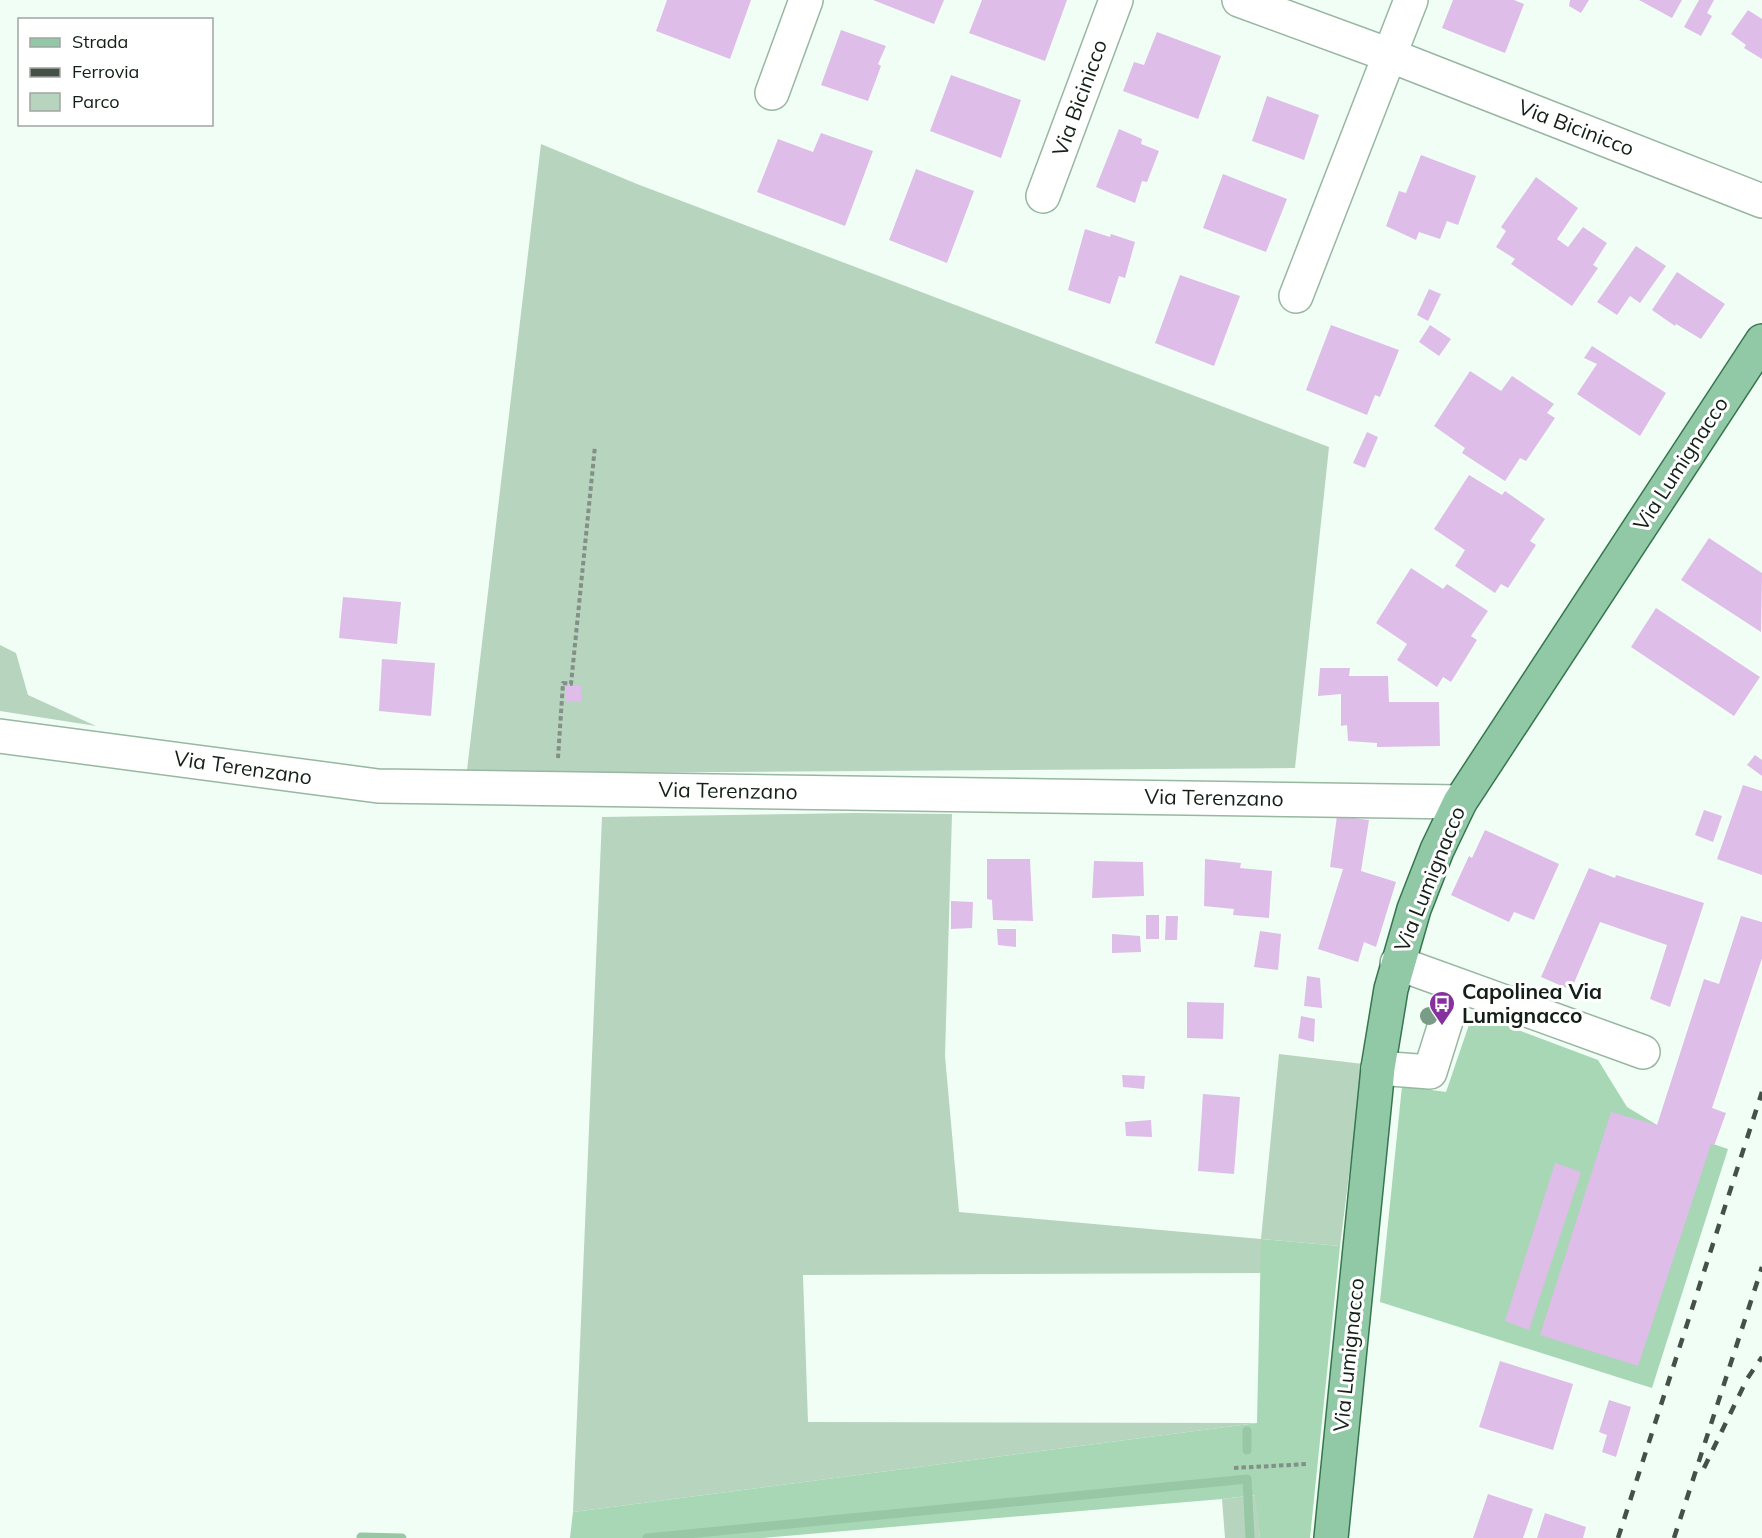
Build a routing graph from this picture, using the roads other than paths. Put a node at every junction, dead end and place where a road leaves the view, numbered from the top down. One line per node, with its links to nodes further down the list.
1 (806, 0): 6 (street)
2 (1116, 0): 7 (street, Via Bicinicco)
3 (1239, 0): 5 (street, Via Bicinicco)
4 (1411, 0): 5 (street)
5 (1389, 55): 8 (street, Via Bicinicco); 9 (street)
6 (772, 93)
7 (1044, 196)
8 (1762, 201)
9 (1296, 296)
10 (1762, 341): 12 (main road, Via Lumignacco)
11 (0, 736): 12 (street, Via Terenzano)
12 (1460, 802): 13 (main road, Via Lumignacco)
13 (1397, 963): 14 (street); 16 (main road, Via Lumignacco)
14 (1457, 986): 15 (street); 16 (street)
15 (1643, 1052)
16 (1378, 1068): 17 (main road, Via Lumignacco)
17 (1331, 1538)

